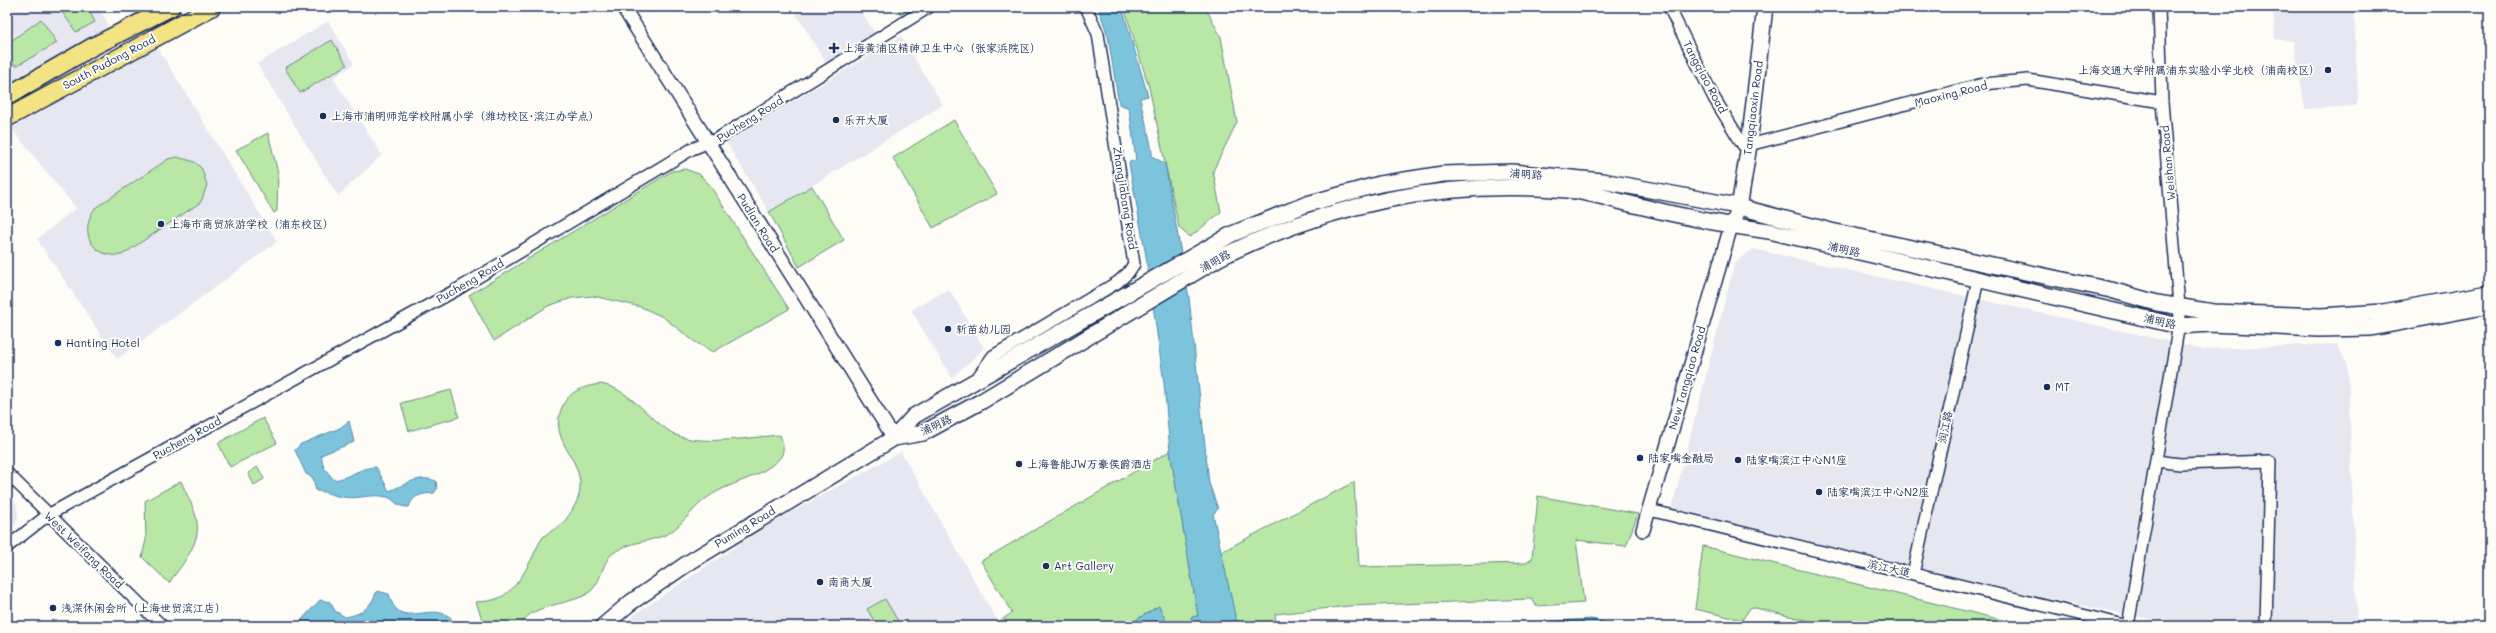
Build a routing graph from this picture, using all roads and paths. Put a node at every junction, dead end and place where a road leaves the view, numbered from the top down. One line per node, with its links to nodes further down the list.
1 (171, 7): 10 (main road, South Pudong Road)
2 (212, 7): 12 (main road, South Pudong Road)
3 (623, 7): 13 (street, Pudian Road)
4 (929, 7): 13 (street, Pucheng Road)
5 (1086, 7): 21 (street, Zhangjiabang Road)
6 (1669, 7): 14 (street, Tangqiao Road)
7 (1756, 7): 14 (main road, New Tangqiao Road)
8 (1765, 7): 14 (main road, Tangqiaoxin Road)
9 (2159, 7): 11 (street, Weishan Road)
10 (7, 96)
11 (2162, 102): 14 (street, Maoxing Road); 20 (street, Weishan Road)
12 (7, 118)
13 (708, 144): 22 (street, Pudian Road); 26 (street, Pucheng Road)
14 (1746, 145): 15 (main road, New Tangqiao Road)
15 (1736, 206): 16 (street, New Tangqiao Road); 20 (main road, 浦明路); 21 (main road, 浦明路)
16 (1730, 226): 17 (main road, 浦明路); 22 (main road, 浦明路); 25 (street, New Tangqiao Road)
17 (1978, 280): 20 (main road, 浦明路); 29 (street, 润江路)
18 (2489, 293): 20 (main road, 浦明路)
19 (2489, 306): 20 (main road, 浦明路)
20 (2180, 317): 23 (street, Weishan Road)
21 (975, 381): 22 (main road, 浦明路)
22 (894, 438): 31 (main road, Puming Road)
23 (2156, 461): 32 (street, Weishan Road); 33 (street)
24 (7, 474): 26 (street, West Weifang Road)
25 (1649, 510): 27 (street, New Tangqiao Road); 29 (street, 滨江大道)
26 (48, 515): 28 (street, Pucheng Road); 30 (street, West Weifang Road)
27 (1643, 530)
28 (7, 547)
29 (1913, 574): 32 (street, 滨江大道)
30 (162, 626)
31 (603, 626)
32 (2128, 626)
33 (2266, 626)

